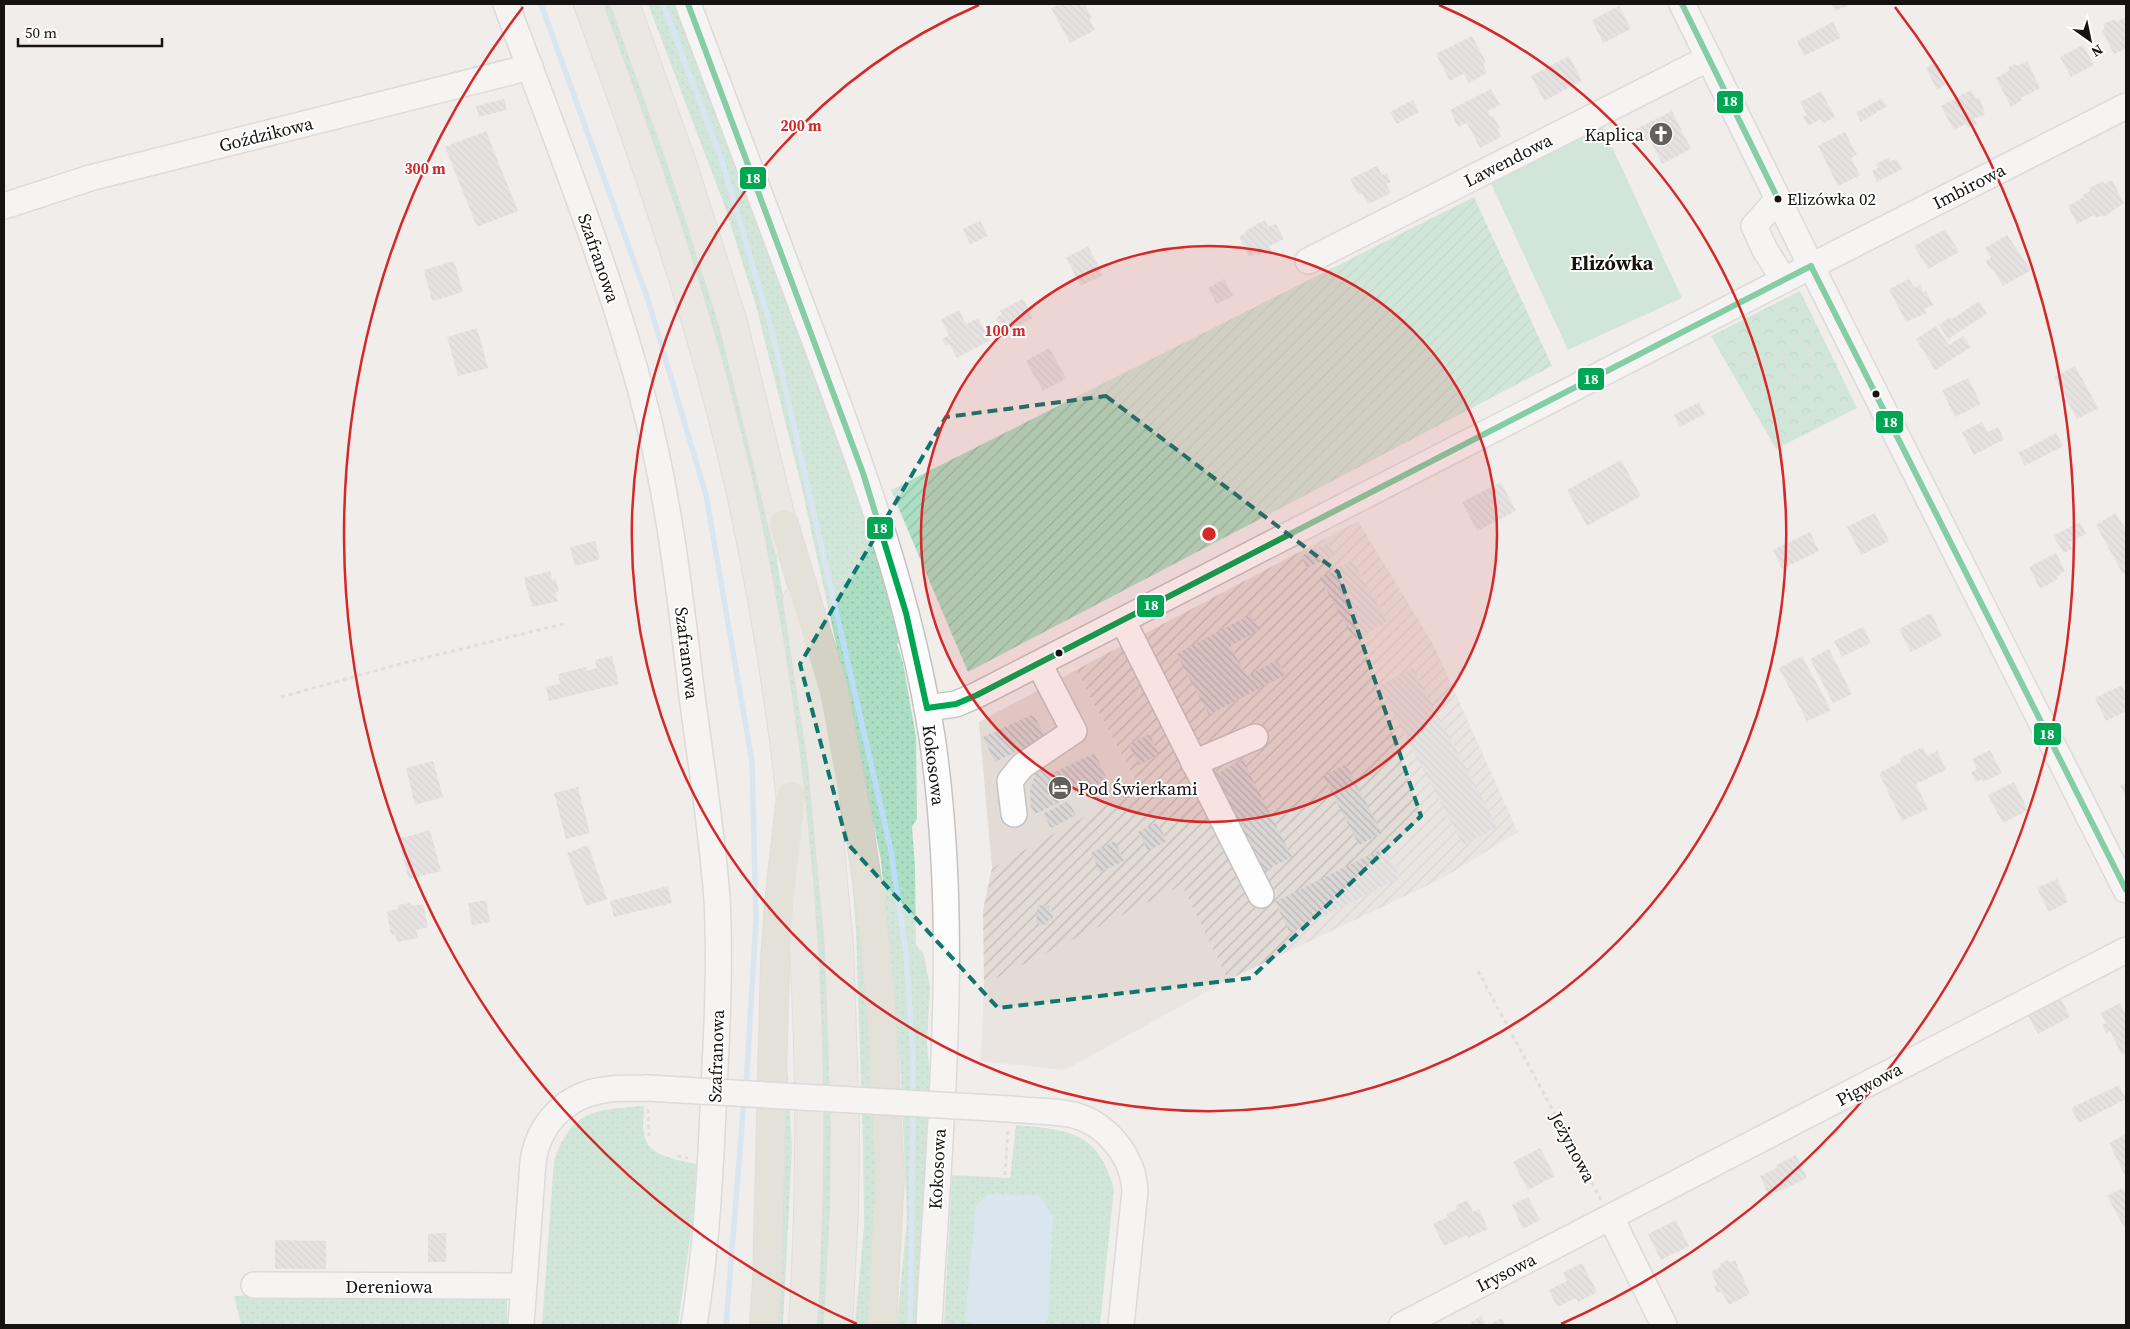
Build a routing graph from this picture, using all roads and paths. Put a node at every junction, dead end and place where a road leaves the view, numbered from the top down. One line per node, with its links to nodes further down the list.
1 (506, 4): 7 (street, Szafranowa)
2 (588, 4): 28 (main road)
3 (625, 4): 20 (main road)
4 (688, 4): 25 (street, Kokosowa)
5 (1682, 4): 6 (street)
6 (1709, 58): 9 (street); 11 (street, Lawendowa)
7 (530, 67): 10 (street, Goździkowa); 44 (street, Szafranowa)
8 (2126, 106): 12 (street, Imbirowa)
9 (1778, 199): 12 (street); 13 (street)
10 (4, 206)
11 (1308, 261)
12 (1811, 266): 13 (street, Imbirowa); 15 (street)
13 (1784, 280): 21 (street, Imbirowa)
14 (1797, 334): 19 (path)
15 (1855, 353): 19 (path); 30 (street)
16 (1745, 355): 18 (path)
17 (1781, 355): 18 (path)
18 (1793, 375): 19 (path)
19 (1802, 380)
20 (784, 524): 47 (main road); 48 (highway)
21 (1123, 620): 23 (street, Imbirowa); 27 (street)
22 (567, 623): 24 (path)
23 (1039, 664): 25 (street, Imbirowa); 29 (street)
24 (280, 697)
25 (927, 708): 49 (street, Kokosowa)
26 (1255, 737): 27 (street)
27 (1194, 763): 31 (street)
28 (791, 796): 45 (highway); 46 (main road)
29 (1014, 814)
30 (2126, 890)
31 (1261, 895)
32 (2126, 950): 40 (street, Pigwowa)
33 (1478, 971): 40 (path, Jeżynowa)
34 (647, 1094): 35 (street, bridge); 36 (path); 42 (street)
35 (1009, 1119): 39 (path); 50 (street)
36 (649, 1136)
37 (677, 1156): 38 (path)
38 (688, 1158)
39 (1005, 1175)
40 (1611, 1218): 51 (street, Irysowa); 52 (street)
41 (254, 1285): 42 (street, Dereniowa)
42 (523, 1286): 43 (street)
43 (521, 1325)
44 (694, 1325)
45 (764, 1325)
46 (803, 1325)
47 (838, 1325)
48 (882, 1325)
49 (929, 1325)
50 (1121, 1325)
51 (1402, 1325)
52 (1664, 1325)

